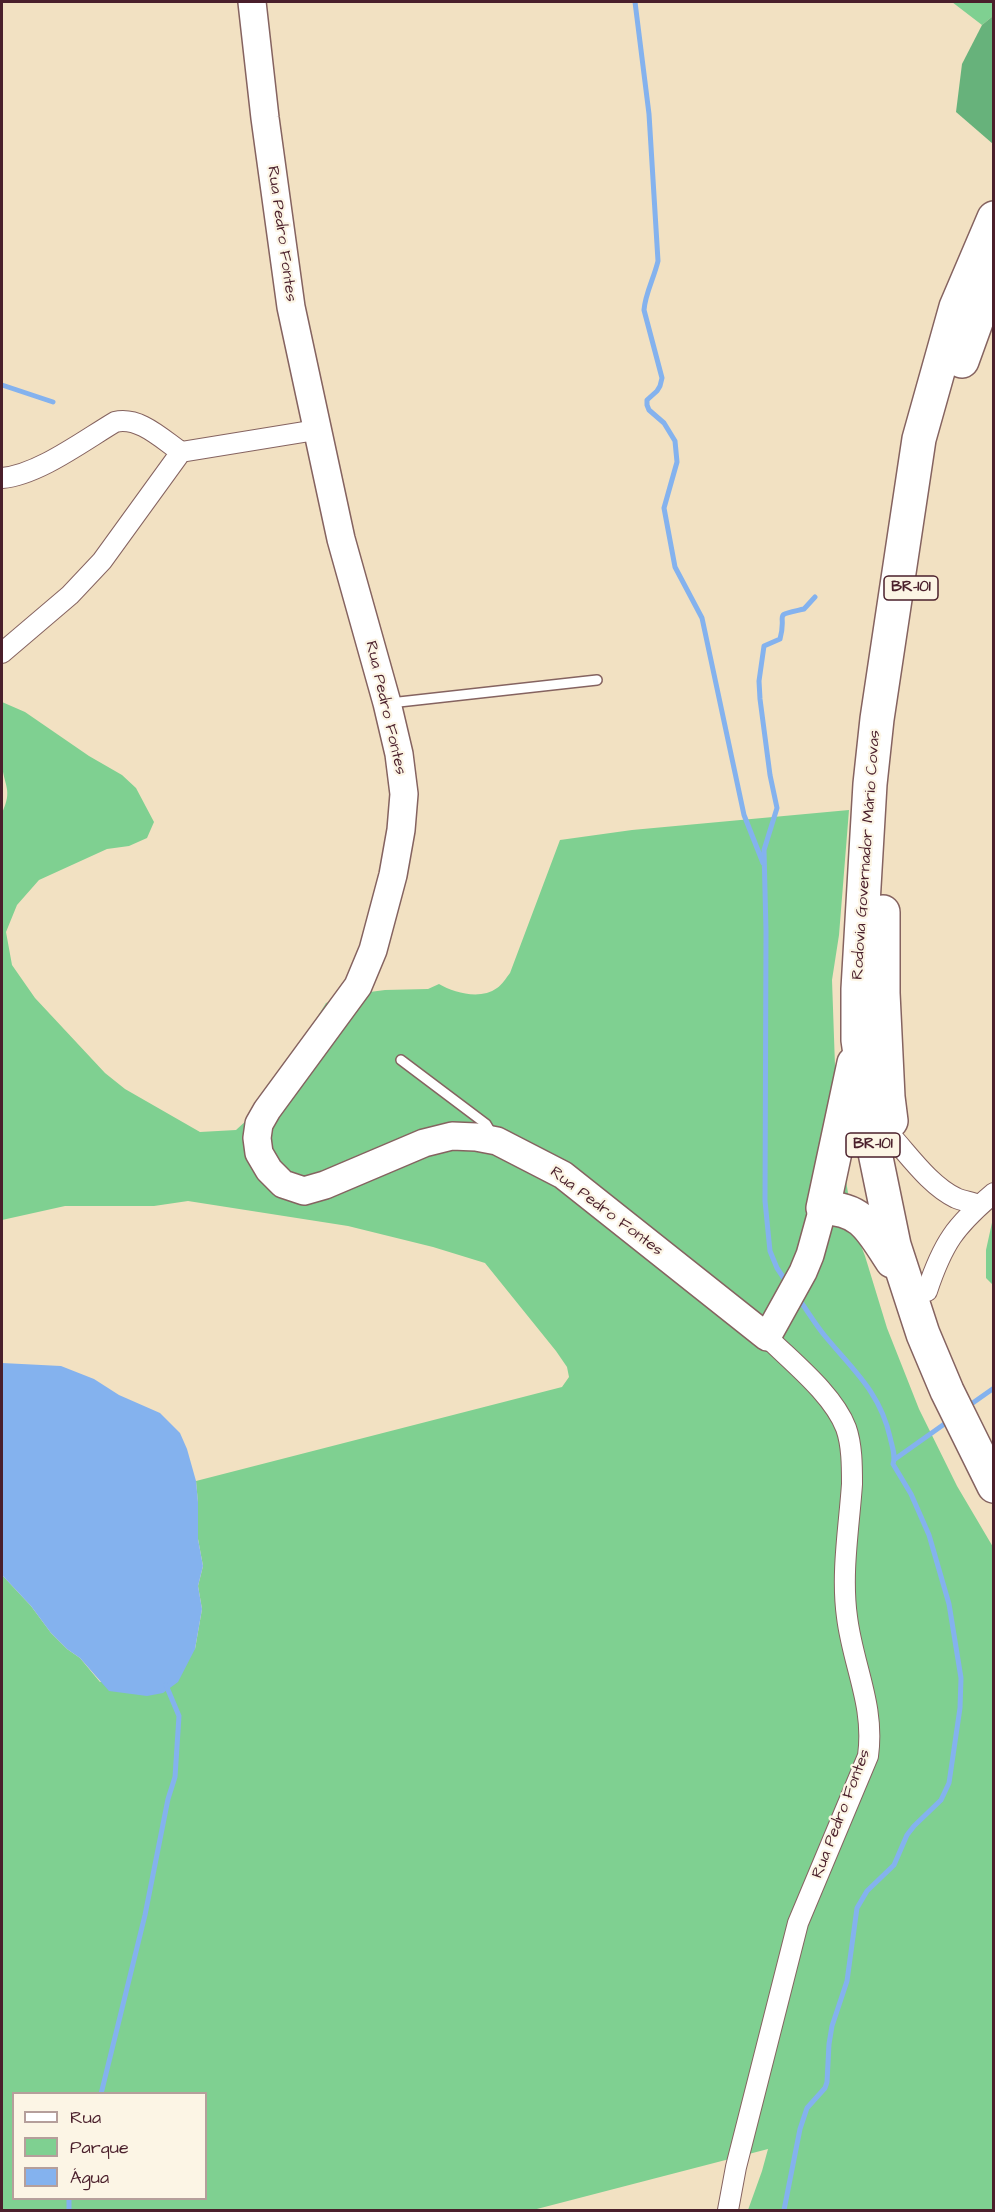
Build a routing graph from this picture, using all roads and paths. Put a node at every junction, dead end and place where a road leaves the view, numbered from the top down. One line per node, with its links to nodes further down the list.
1 (252, 2): 4 (street, Rua Pedro Fontes)
2 (993, 218): 10 (highway, Rodovia Governador Mário Covas / BR-101)
3 (993, 272): 12 (highway, Rodovia Governador Mário Covas / BR-101)
4 (316, 430): 5 (street); 9 (street, Rua Pedro Fontes)
5 (181, 452): 6 (street); 7 (street)
6 (2, 478)
7 (2, 652)
8 (597, 680): 9 (lane)
9 (387, 703): 13 (street, Rua Pedro Fontes)
10 (858, 1040): 15 (highway); 16 (highway, Rodovia Governador Mário Covas / BR-101)
11 (401, 1060): 13 (lane)
12 (893, 1138): 14 (street); 16 (highway, Rodovia Governador Mário Covas / BR-101)
13 (497, 1141): 17 (street, Rua Pedro Fontes)
14 (986, 1199): 16 (street)
15 (823, 1208): 16 (highway); 17 (street)
16 (916, 1286): 18 (highway, Rodovia Governador Mário Covas / BR-101); 19 (highway, Rodovia Governador Mário Covas / BR-101)
17 (767, 1337): 20 (street, Rua Pedro Fontes)
18 (993, 1440)
19 (993, 1486)
20 (736, 2167): 21 (lane); 22 (street, Rua Pedro Fontes)
21 (721, 2211)
22 (728, 2211)

